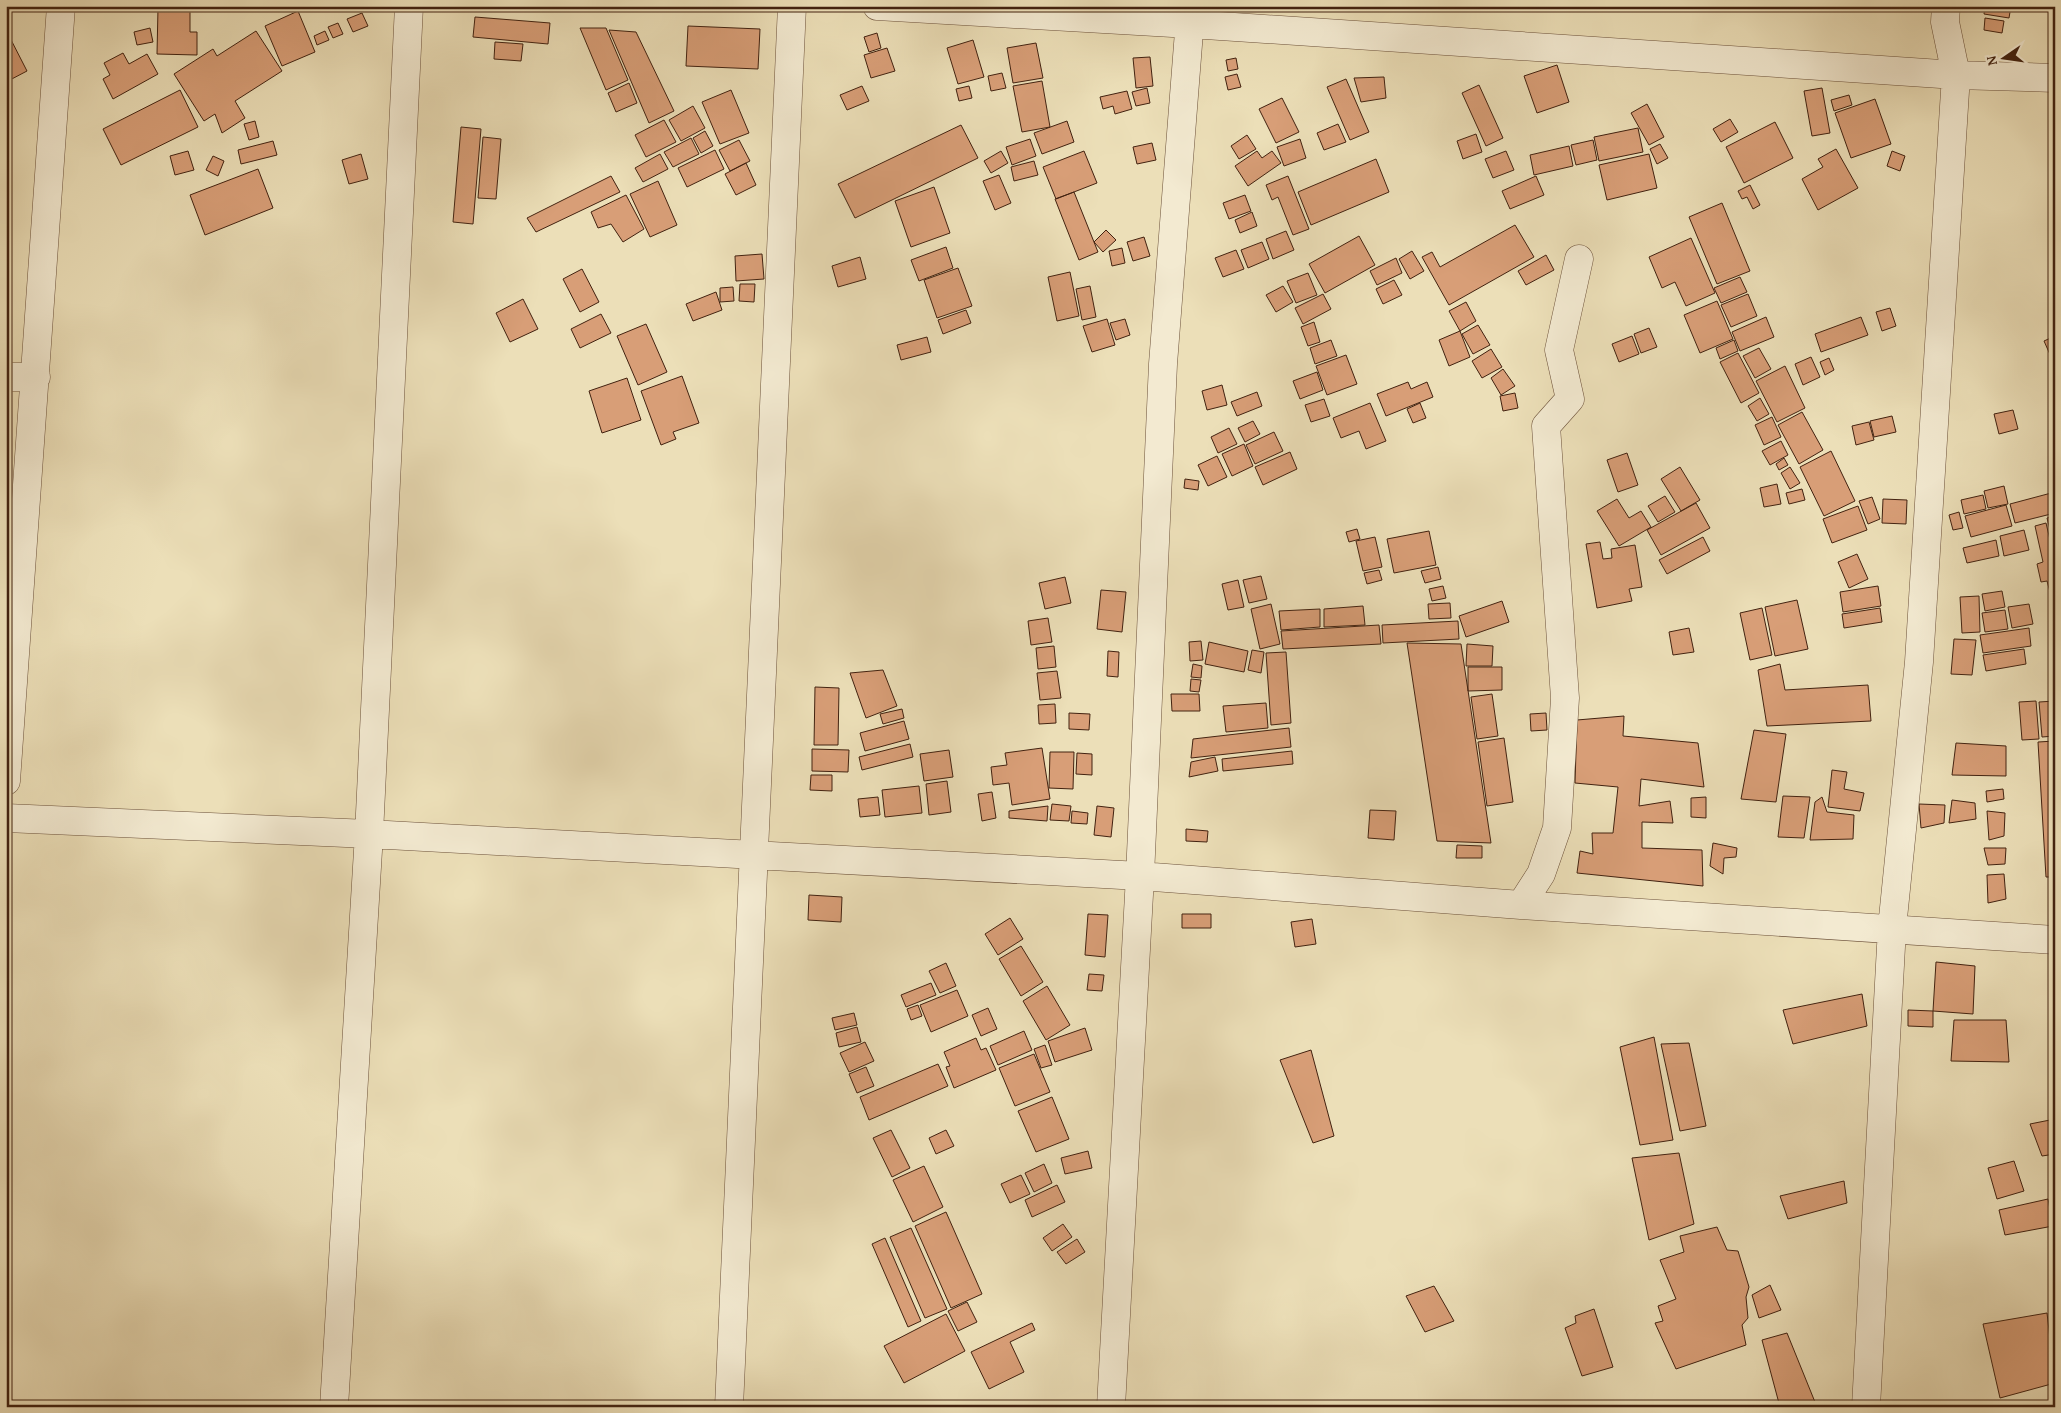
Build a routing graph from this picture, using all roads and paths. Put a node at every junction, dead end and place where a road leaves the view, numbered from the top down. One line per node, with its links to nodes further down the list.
1 (61, 6): 11 (street)
2 (409, 6): 14 (street)
3 (792, 6): 15 (street)
4 (877, 6): 6 (street)
5 (1946, 6): 7 (street)
6 (1191, 15): 7 (street); 16 (street)
7 (1956, 75): 8 (street); 18 (street)
8 (2055, 78)
9 (1579, 259): 17 (street)
10 (6, 377): 11 (street)
11 (36, 377): 12 (street)
12 (6, 781)
13 (6, 818): 14 (street)
14 (368, 834): 15 (street); 20 (street)
15 (754, 856): 16 (street); 21 (street)
16 (1140, 876): 17 (street); 22 (street)
17 (1521, 905): 18 (street)
18 (1892, 928): 19 (street); 23 (street)
19 (2055, 940)
20 (334, 1407)
21 (729, 1407)
22 (1112, 1407)
23 (1866, 1407)

